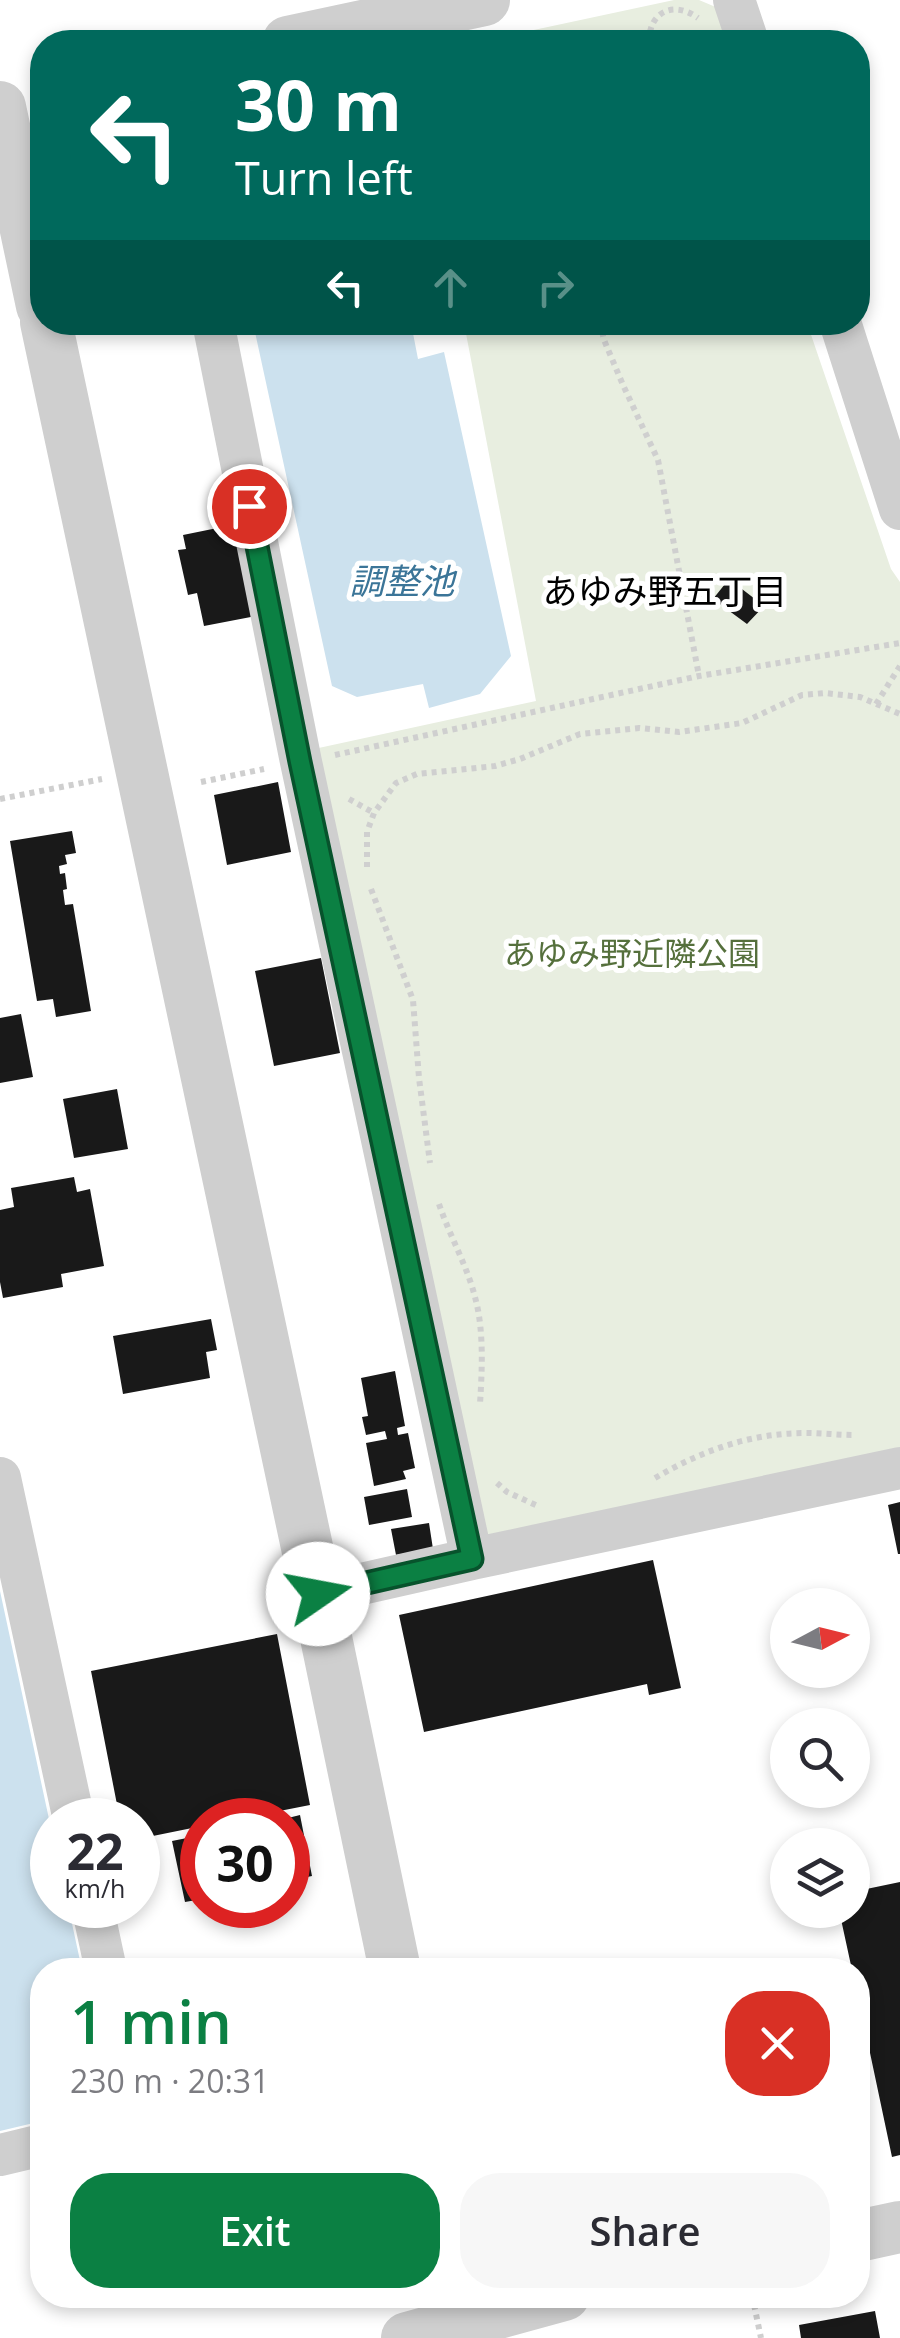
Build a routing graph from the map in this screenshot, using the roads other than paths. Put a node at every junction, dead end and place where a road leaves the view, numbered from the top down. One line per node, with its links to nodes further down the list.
1 (484, 0): 3 (street)
2 (734, 0): 4 (street)
3 (344, 30)
4 (744, 30)
5 (30, 97): 6 (street)
6 (0, 105): 7 (street)
7 (30, 249)
8 (49, 335): 15 (street)
9 (216, 335): 14 (street)
10 (844, 335): 11 (street)
11 (900, 510)
12 (900, 1468): 14 (street)
13 (0, 1478): 16 (street)
14 (472, 1559): 15 (street)
15 (318, 1594): 19 (street)
16 (69, 1798)
17 (97, 1928): 18 (street)
18 (103, 1958)
19 (393, 1958)
20 (30, 2148): 21 (street)
21 (0, 2155)
22 (900, 2228): 23 (street)
23 (870, 2234)
24 (510, 2308): 25 (street)
25 (468, 2318): 26 (street)
26 (406, 2338)

